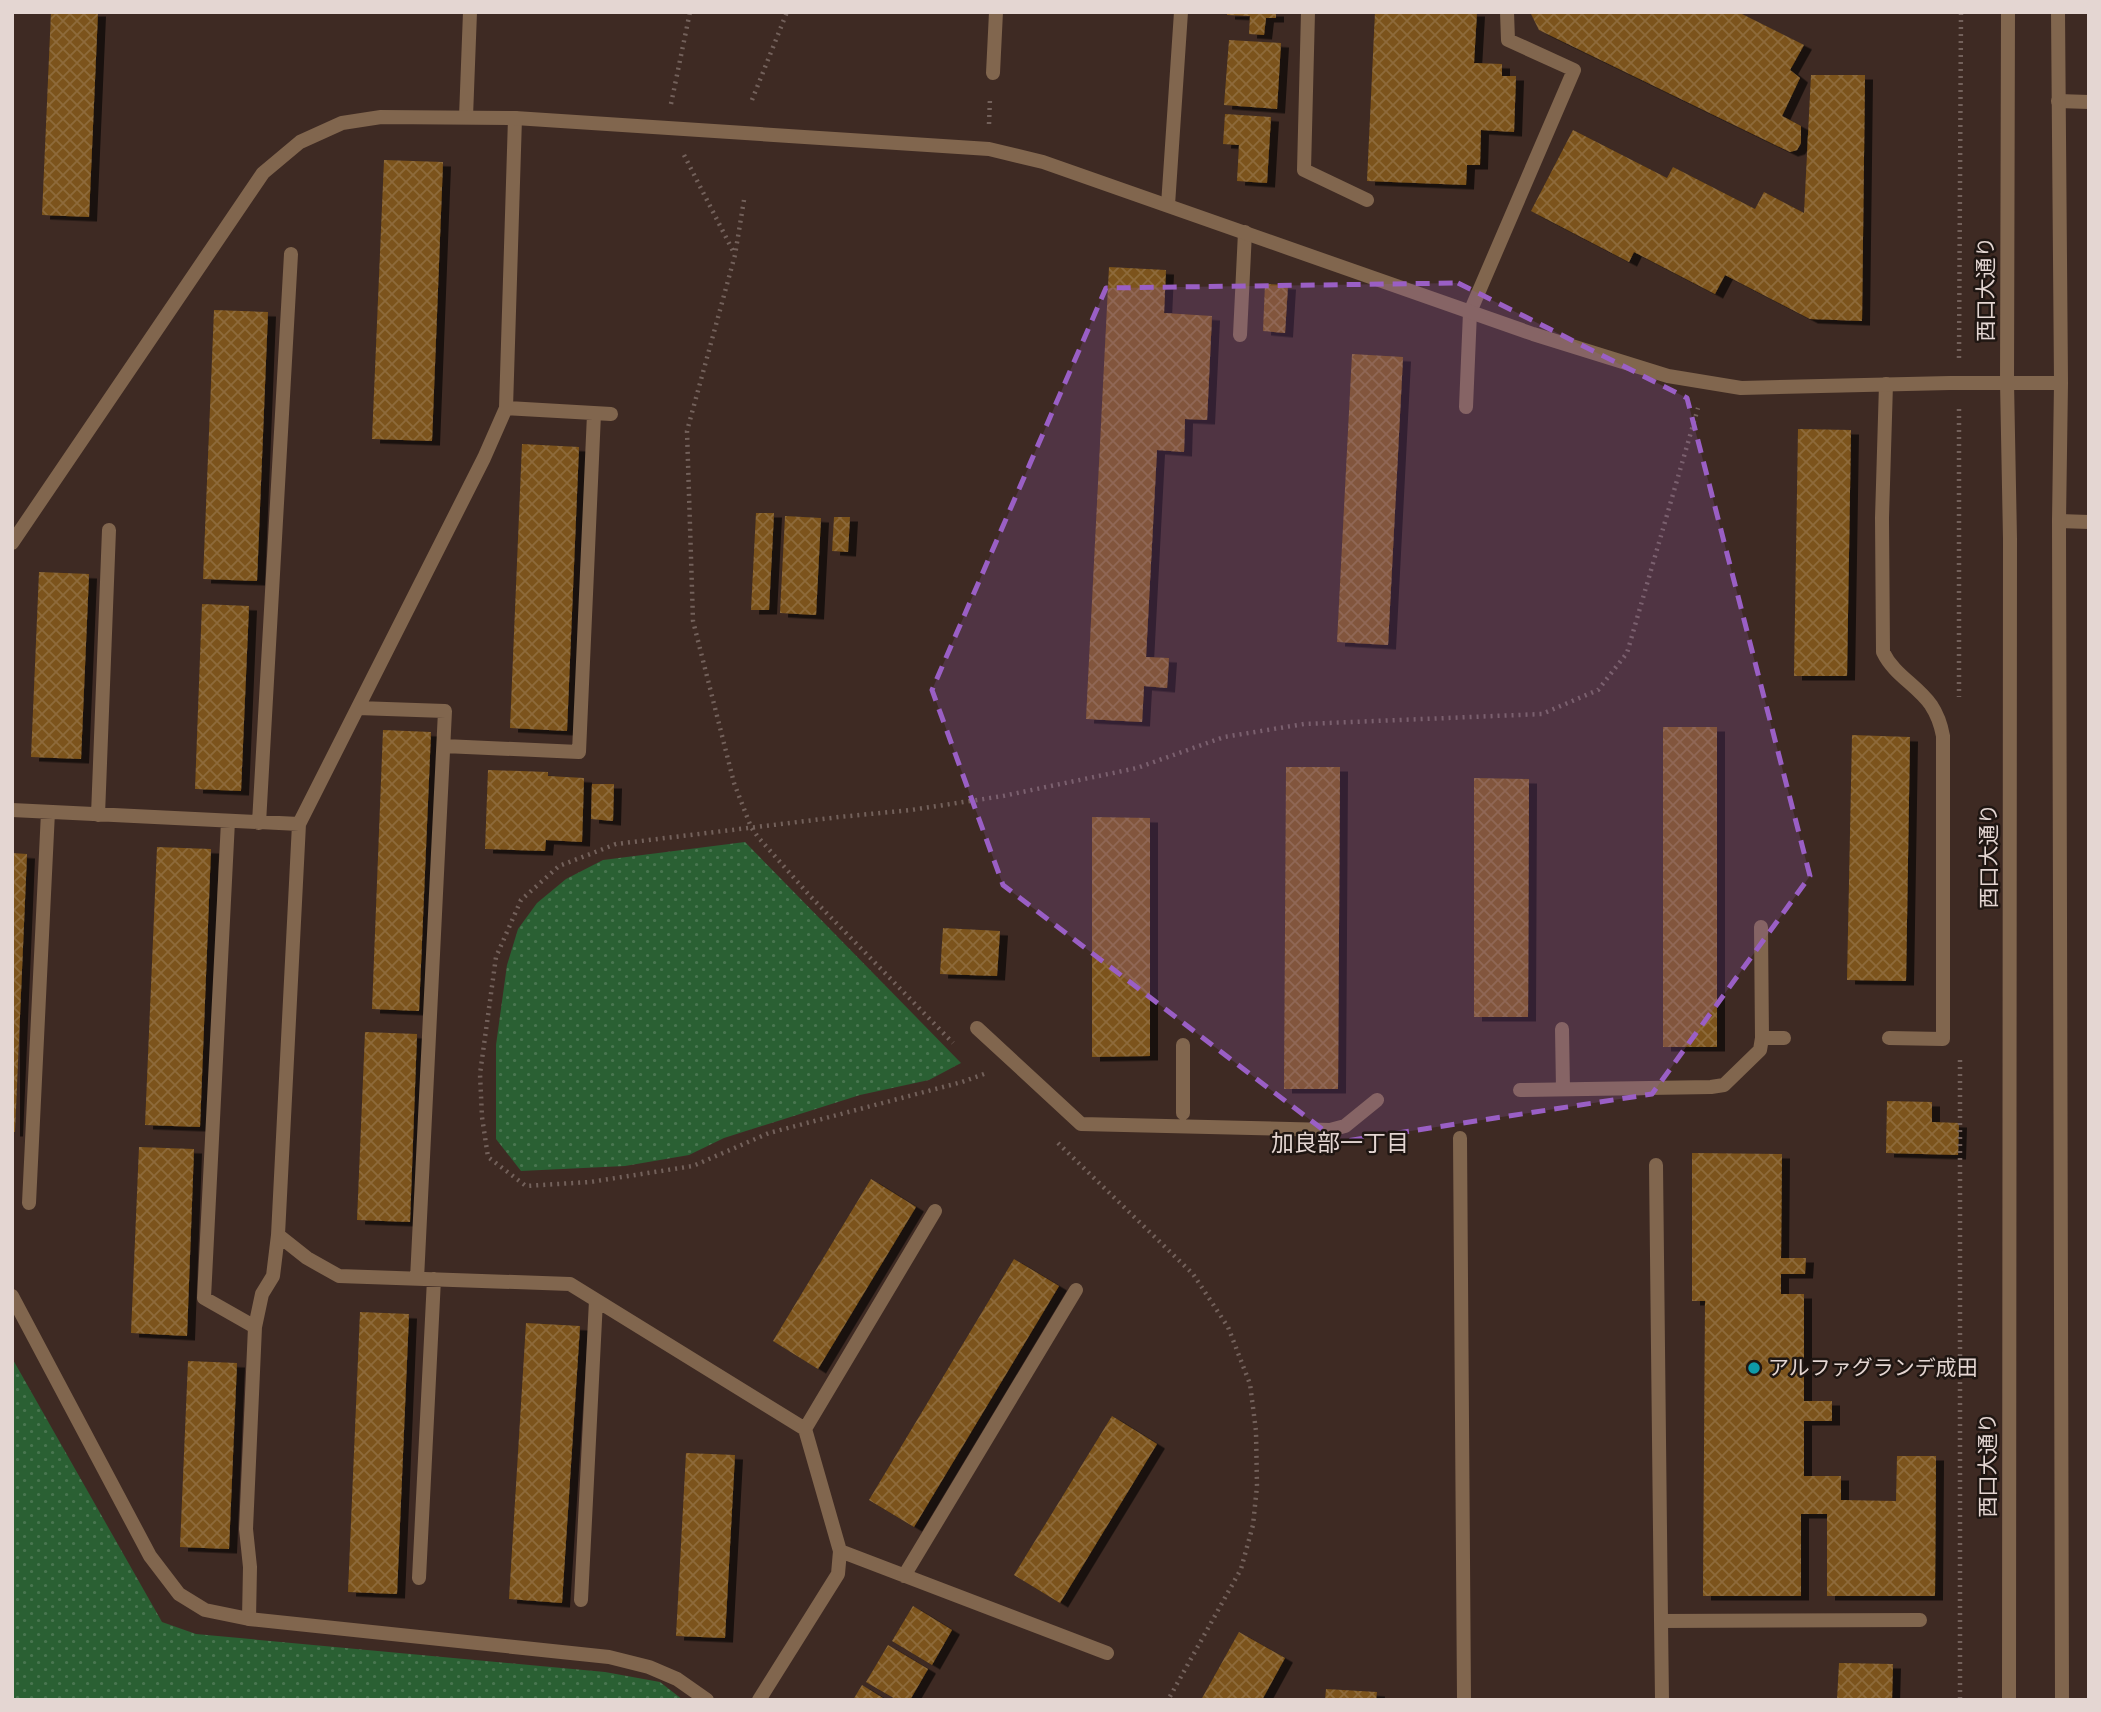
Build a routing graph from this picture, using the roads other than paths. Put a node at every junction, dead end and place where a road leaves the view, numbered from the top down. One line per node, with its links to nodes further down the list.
1 (470, 12): 11 (street)
2 (996, 12): 8 (street)
3 (1181, 12): 14 (street)
4 (1308, 12): 13 (street)
5 (1507, 12): 17 (street)
6 (2008, 12): 19 (street, 西口大通り)
7 (2058, 12): 9 (street)
8 (993, 73)
9 (2058, 101): 10 (street); 20 (street)
10 (2089, 102)
11 (466, 117): 12 (street); 29 (street)
12 (515, 118): 14 (street); 23 (street)
13 (1367, 200)
14 (1168, 205): 15 (street)
15 (1245, 232): 17 (street); 18 (street)
16 (291, 254): 36 (street)
17 (1470, 312): 21 (street); 22 (street)
18 (1240, 335)
19 (2007, 382): 20 (street); 21 (street); 73 (street, 西口大通り)
20 (2060, 383): 26 (street)
21 (1886, 384): 43 (street)
22 (1465, 407)
23 (506, 408): 24 (street); 30 (street)
24 (594, 414): 25 (street); 31 (street)
25 (611, 414)
26 (2059, 521): 27 (street); 74 (street)
27 (2089, 522)
28 (109, 530): 34 (street)
29 (12, 543)
30 (358, 708): 31 (street); 37 (street)
31 (443, 746): 54 (street)
32 (12, 810): 33 (street)
33 (48, 812): 34 (street); 51 (street)
34 (99, 815): 35 (street)
35 (228, 821): 36 (street); 59 (street)
36 (259, 822): 37 (street)
37 (299, 824): 53 (street)
38 (1761, 927): 41 (street)
39 (977, 1028): 47 (street)
40 (1562, 1029): 45 (street)
41 (1762, 1038): 42 (street); 45 (street)
42 (1784, 1038)
43 (1889, 1038)
44 (1183, 1045): 48 (street)
45 (1563, 1089): 46 (street)
46 (1520, 1090)
47 (1377, 1100)
48 (1183, 1113)
49 (1460, 1138): 71 (street)
50 (1656, 1165): 67 (street)
51 (29, 1203)
52 (935, 1211): 60 (street)
53 (278, 1235): 54 (street); 59 (street)
54 (417, 1279): 55 (street)
55 (434, 1279): 58 (street); 63 (street)
56 (1076, 1290): 62 (street)
57 (12, 1296): 65 (street)
58 (596, 1300): 60 (street); 64 (street)
59 (255, 1327): 65 (street)
60 (805, 1429): 61 (street)
61 (839, 1551): 62 (street); 70 (street)
62 (904, 1576): 68 (street)
63 (419, 1578)
64 (581, 1600)
65 (249, 1619): 69 (street)
66 (1920, 1620): 67 (street)
67 (1661, 1621): 72 (street)
68 (1107, 1653)
69 (707, 1700)
70 (758, 1700)
71 (1464, 1700)
72 (1662, 1700)
73 (2009, 1700)
74 (2062, 1700)

